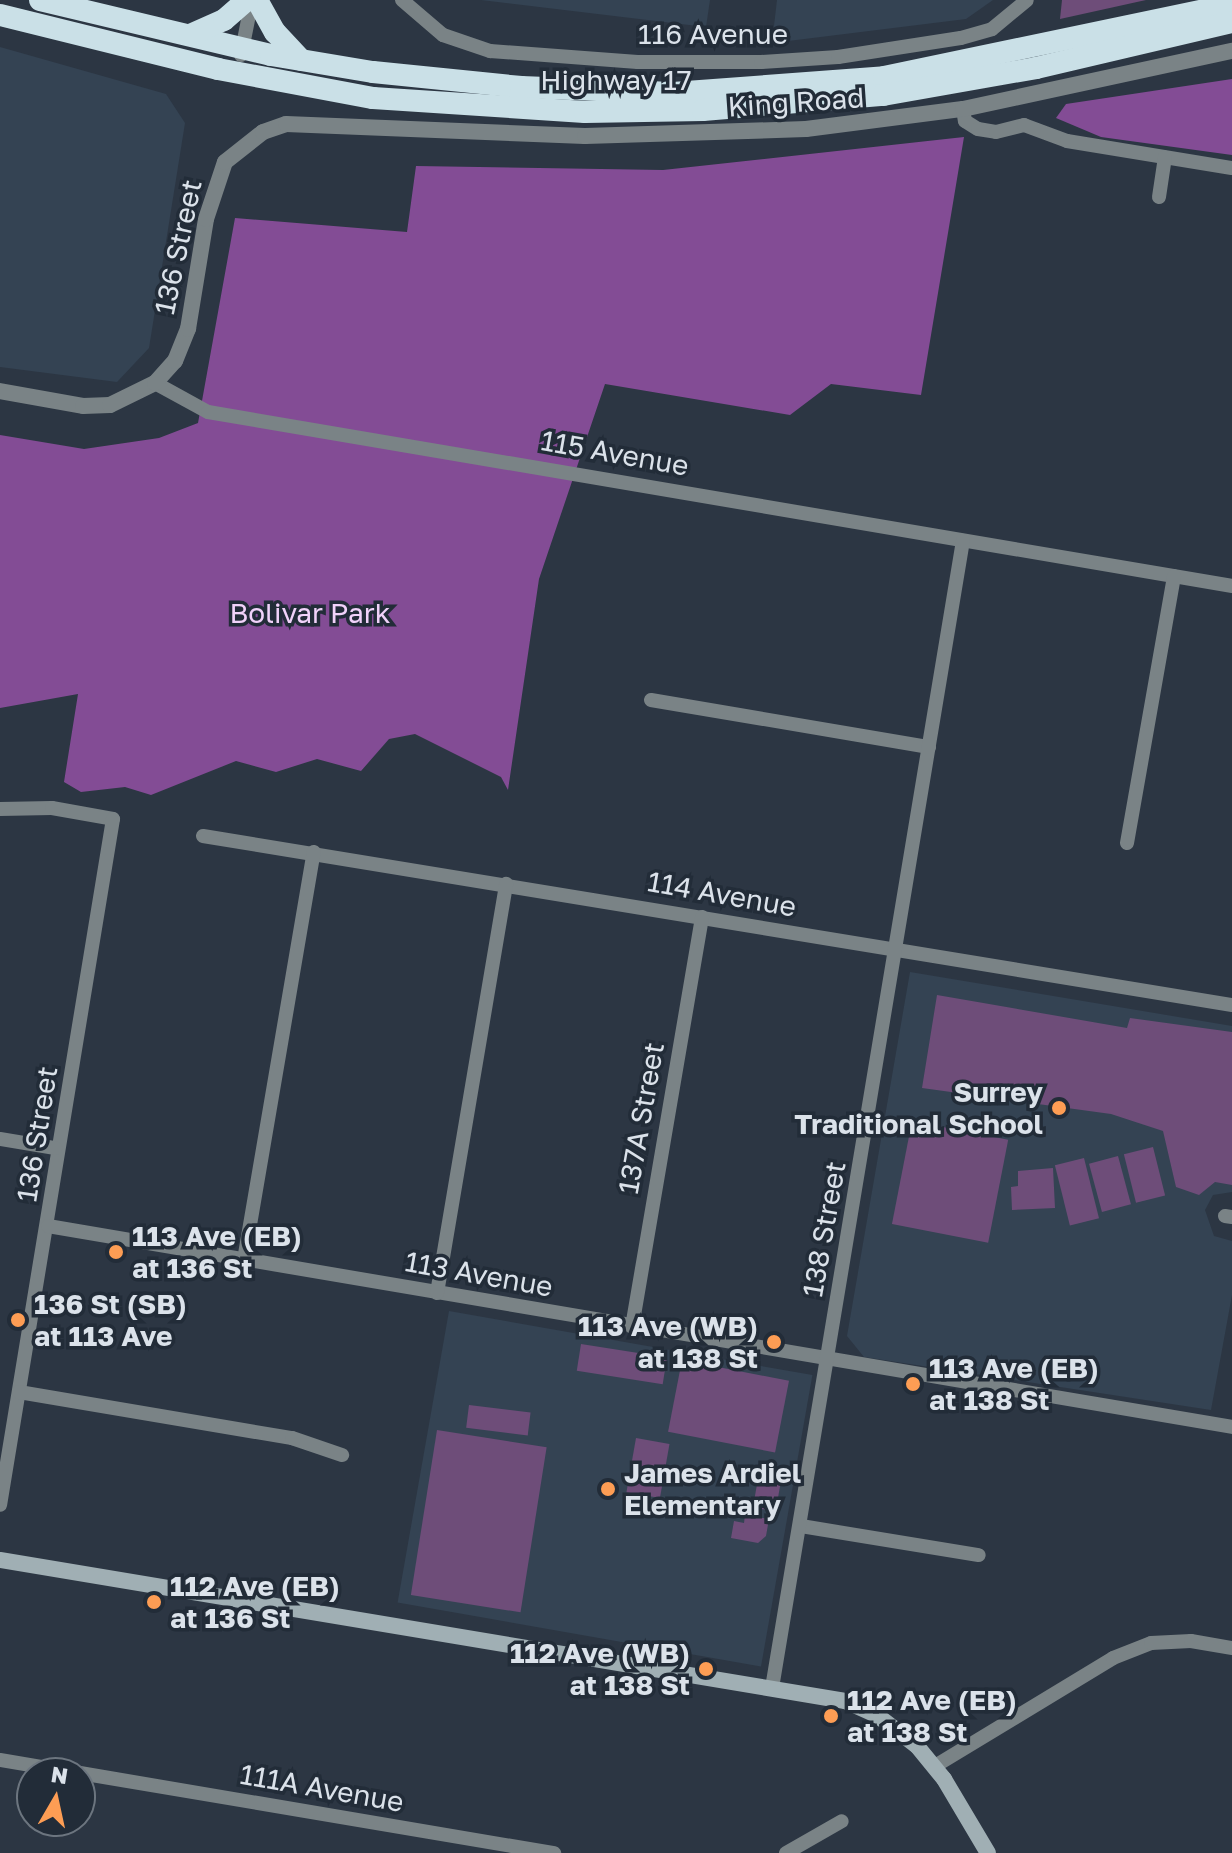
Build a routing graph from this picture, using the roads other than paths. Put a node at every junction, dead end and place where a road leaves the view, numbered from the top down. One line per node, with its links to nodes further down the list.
1 (40, 0): 8 (highway, Highway 17)
2 (252, 0): 8 (highway); 9 (street); 11 (highway)
3 (402, 0): 4 (street, 116 Avenue)
4 (1027, 0)
5 (1232, 4): 11 (highway, Highway 17)
6 (0, 15): 12 (highway, Highway 17)
7 (1232, 22): 12 (highway, Highway 17)
8 (190, 35): 9 (highway, Highway 17)
9 (243, 48): 11 (highway, Highway 17); 12 (street)
10 (1232, 51): 13 (street, King Road)
11 (301, 60)
12 (238, 73)
13 (963, 109): 14 (street, King Road); 15 (street)
14 (263, 132): 18 (street, 136 Street)
15 (1165, 157): 16 (street); 17 (street)
16 (1232, 168)
17 (1159, 197)
18 (155, 383): 19 (street); 20 (street, 115 Avenue)
19 (0, 391)
20 (963, 541): 21 (street, 115 Avenue); 24 (street, 138 Street)
21 (1174, 576): 22 (street, 115 Avenue); 27 (street)
22 (1232, 586)
23 (651, 700): 24 (street)
24 (929, 747): 31 (street, 138 Street)
25 (0, 809): 34 (street, 136 Street)
26 (203, 836): 28 (street, 114 Avenue)
27 (1127, 843)
28 (314, 852): 29 (street, 114 Avenue); 36 (street)
29 (506, 884): 30 (street, 114 Avenue); 37 (street)
30 (702, 917): 31 (street, 114 Avenue); 38 (street, 137A Street)
31 (895, 950): 32 (street, 114 Avenue); 39 (street, 138 Street)
32 (1232, 1005)
33 (0, 1139): 34 (street)
34 (55, 1148): 35 (street, 136 Street)
35 (48, 1226): 36 (street, 113 Avenue); 40 (street, 136 Street)
36 (244, 1260): 37 (street, 113 Avenue)
37 (437, 1293): 38 (street, 113 Avenue)
38 (632, 1327): 39 (street, 113 Avenue)
39 (827, 1361): 41 (street, 113 Avenue); 44 (street, 138 Street)
40 (19, 1392): 42 (street); 43 (street, 136 Street)
41 (1232, 1427)
42 (342, 1455)
43 (0, 1505)
44 (801, 1526): 45 (street); 48 (street, 138 Street)
45 (979, 1555)
46 (0, 1560): 48 (main road)
47 (1232, 1648): 49 (street)
48 (772, 1688): 49 (main road)
49 (935, 1766): 54 (main road)
50 (96, 1776): 52 (street, 111A Avenue)
51 (842, 1821): 53 (street)
52 (554, 1853)
53 (786, 1853)
54 (988, 1853)

